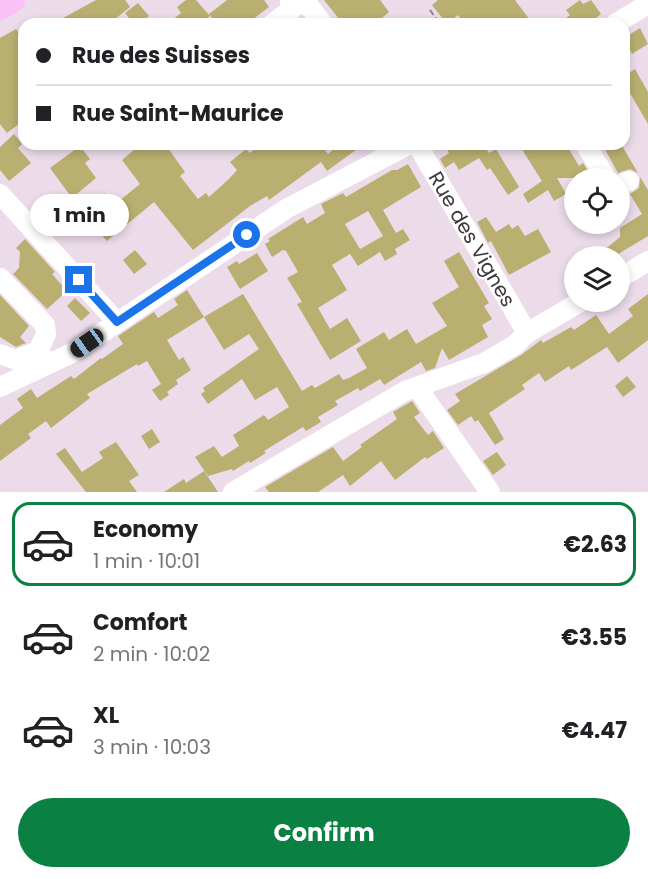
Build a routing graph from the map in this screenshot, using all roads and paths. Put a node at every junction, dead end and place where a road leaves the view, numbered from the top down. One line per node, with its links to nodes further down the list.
1 (12, 0): 3 (main road)
2 (290, 0): 6 (street); 7 (street)
3 (0, 8)
4 (646, 8): 9 (street)
5 (430, 10): 8 (path)
6 (280, 18)
7 (318, 18)
8 (435, 18)
9 (627, 18)
10 (399, 150): 19 (street)
11 (420, 150): 20 (street, Rue des Vignes)
12 (589, 150): 13 (street)
13 (600, 168)
14 (0, 194): 19 (street)
15 (648, 261): 16 (street)
16 (630, 272)
17 (0, 278): 22 (street)
18 (564, 311): 20 (street)
19 (117, 322): 22 (street)
20 (527, 333): 24 (street)
21 (0, 354): 22 (street)
22 (43, 358): 23 (street)
23 (0, 387)
24 (417, 387): 25 (street); 26 (street)
25 (233, 492)
26 (490, 492)

